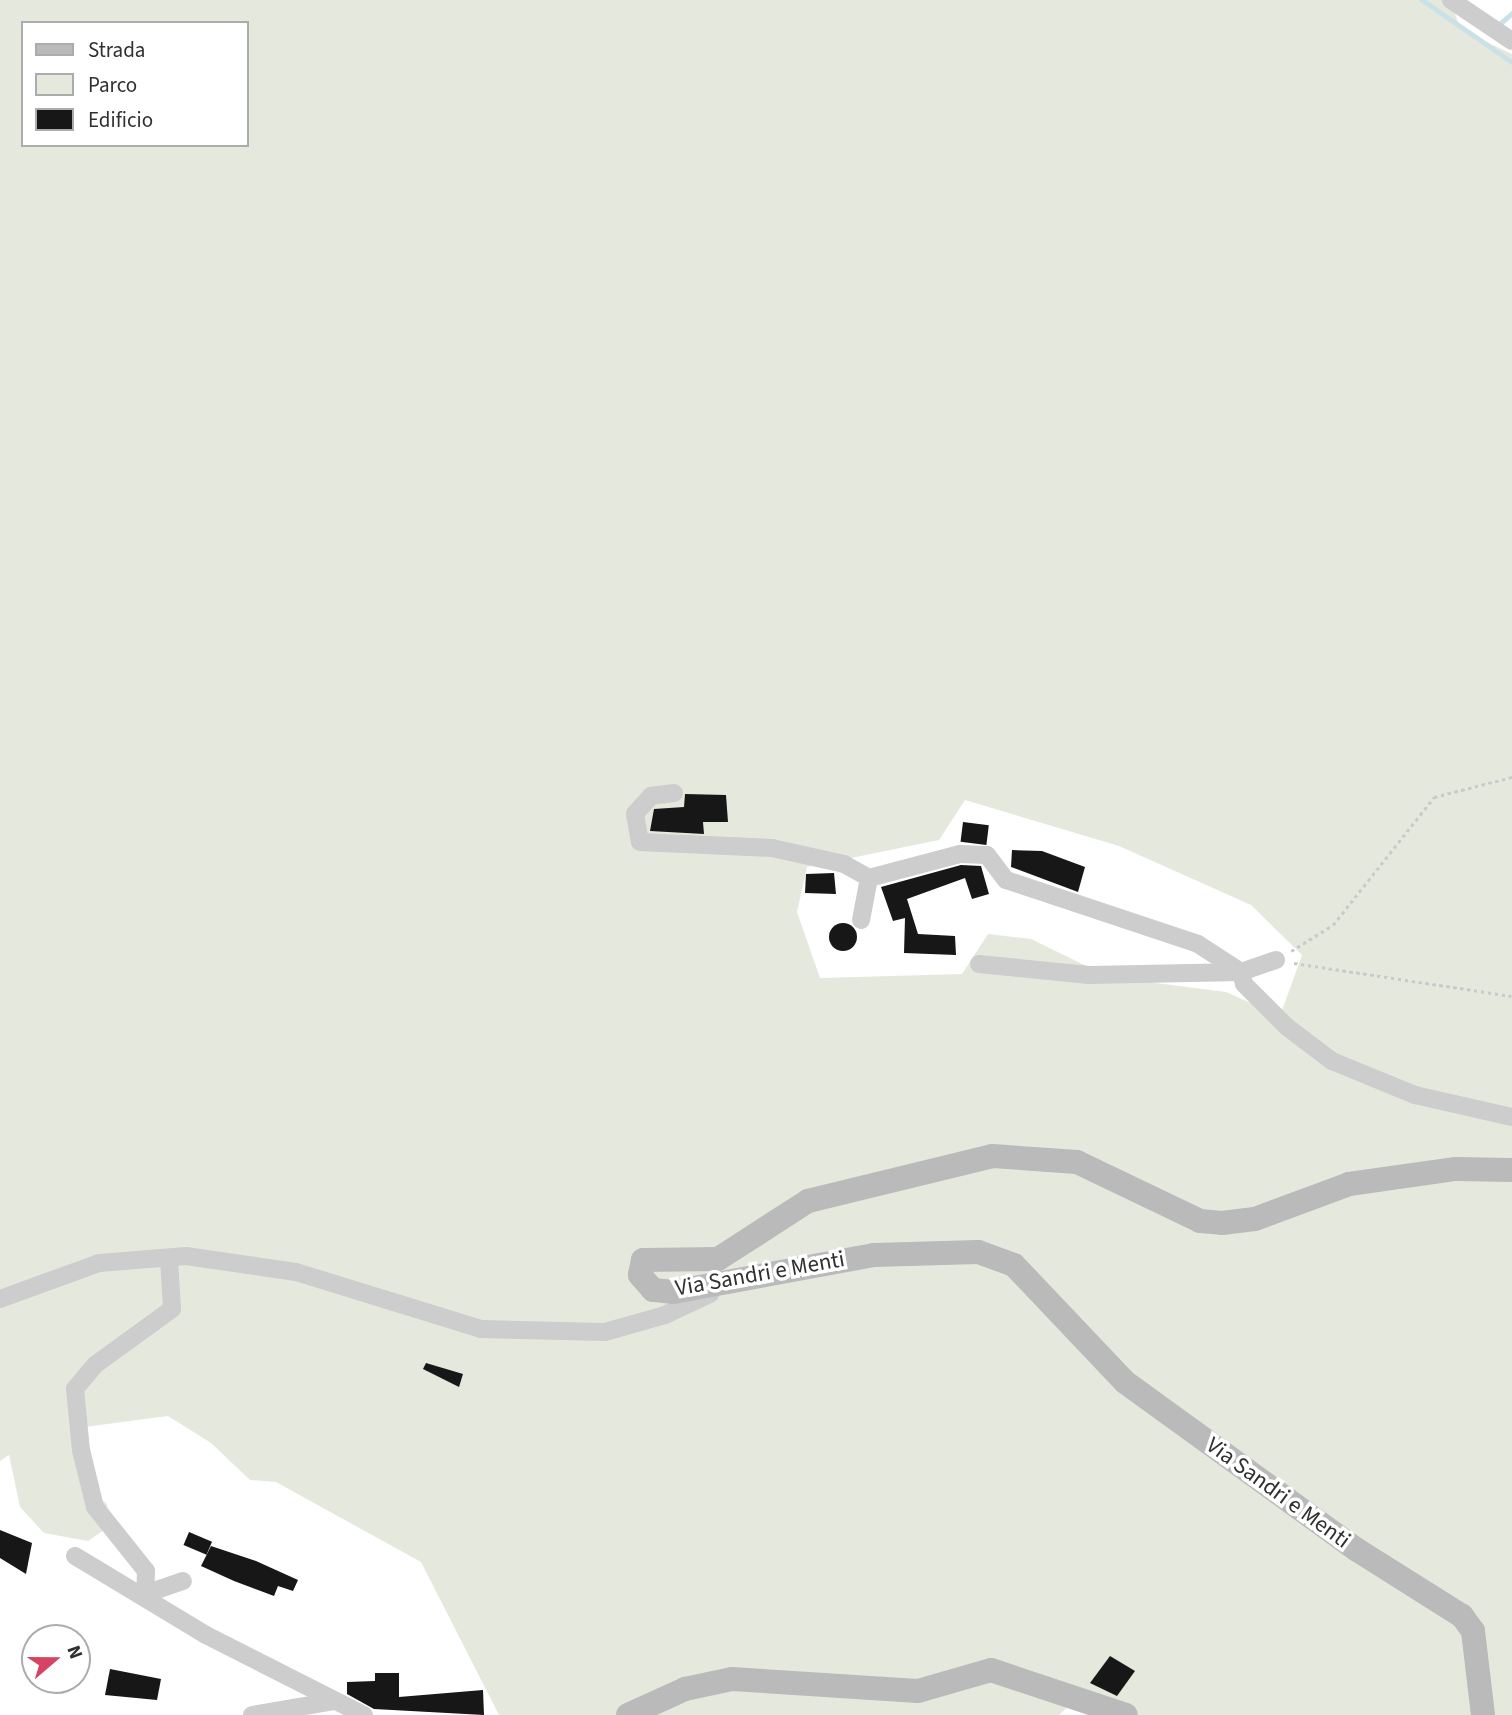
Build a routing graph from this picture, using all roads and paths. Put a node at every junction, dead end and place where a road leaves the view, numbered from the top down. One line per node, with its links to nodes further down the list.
1 (1451, 0): 2 (street)
2 (1508, 38)
3 (1512, 777): 7 (path)
4 (674, 793): 5 (street)
5 (869, 878): 6 (street); 9 (street)
6 (861, 920)
7 (1276, 960): 9 (street); 10 (path)
8 (979, 964): 9 (street)
9 (1241, 972): 11 (street)
10 (1512, 996)
11 (1512, 1117)
12 (1512, 1170): 14 (main road, Via Sandri e Menti)
13 (169, 1260): 14 (street); 15 (street); 18 (street)
14 (720, 1284): 24 (main road, Via Sandri e Menti)
15 (0, 1299)
16 (75, 1556): 18 (street)
17 (184, 1581): 18 (street)
18 (145, 1594): 19 (street)
19 (335, 1701): 20 (street); 21 (street)
20 (252, 1715)
21 (364, 1715)
22 (628, 1715): 23 (main road)
23 (1126, 1715)
24 (1483, 1715)

